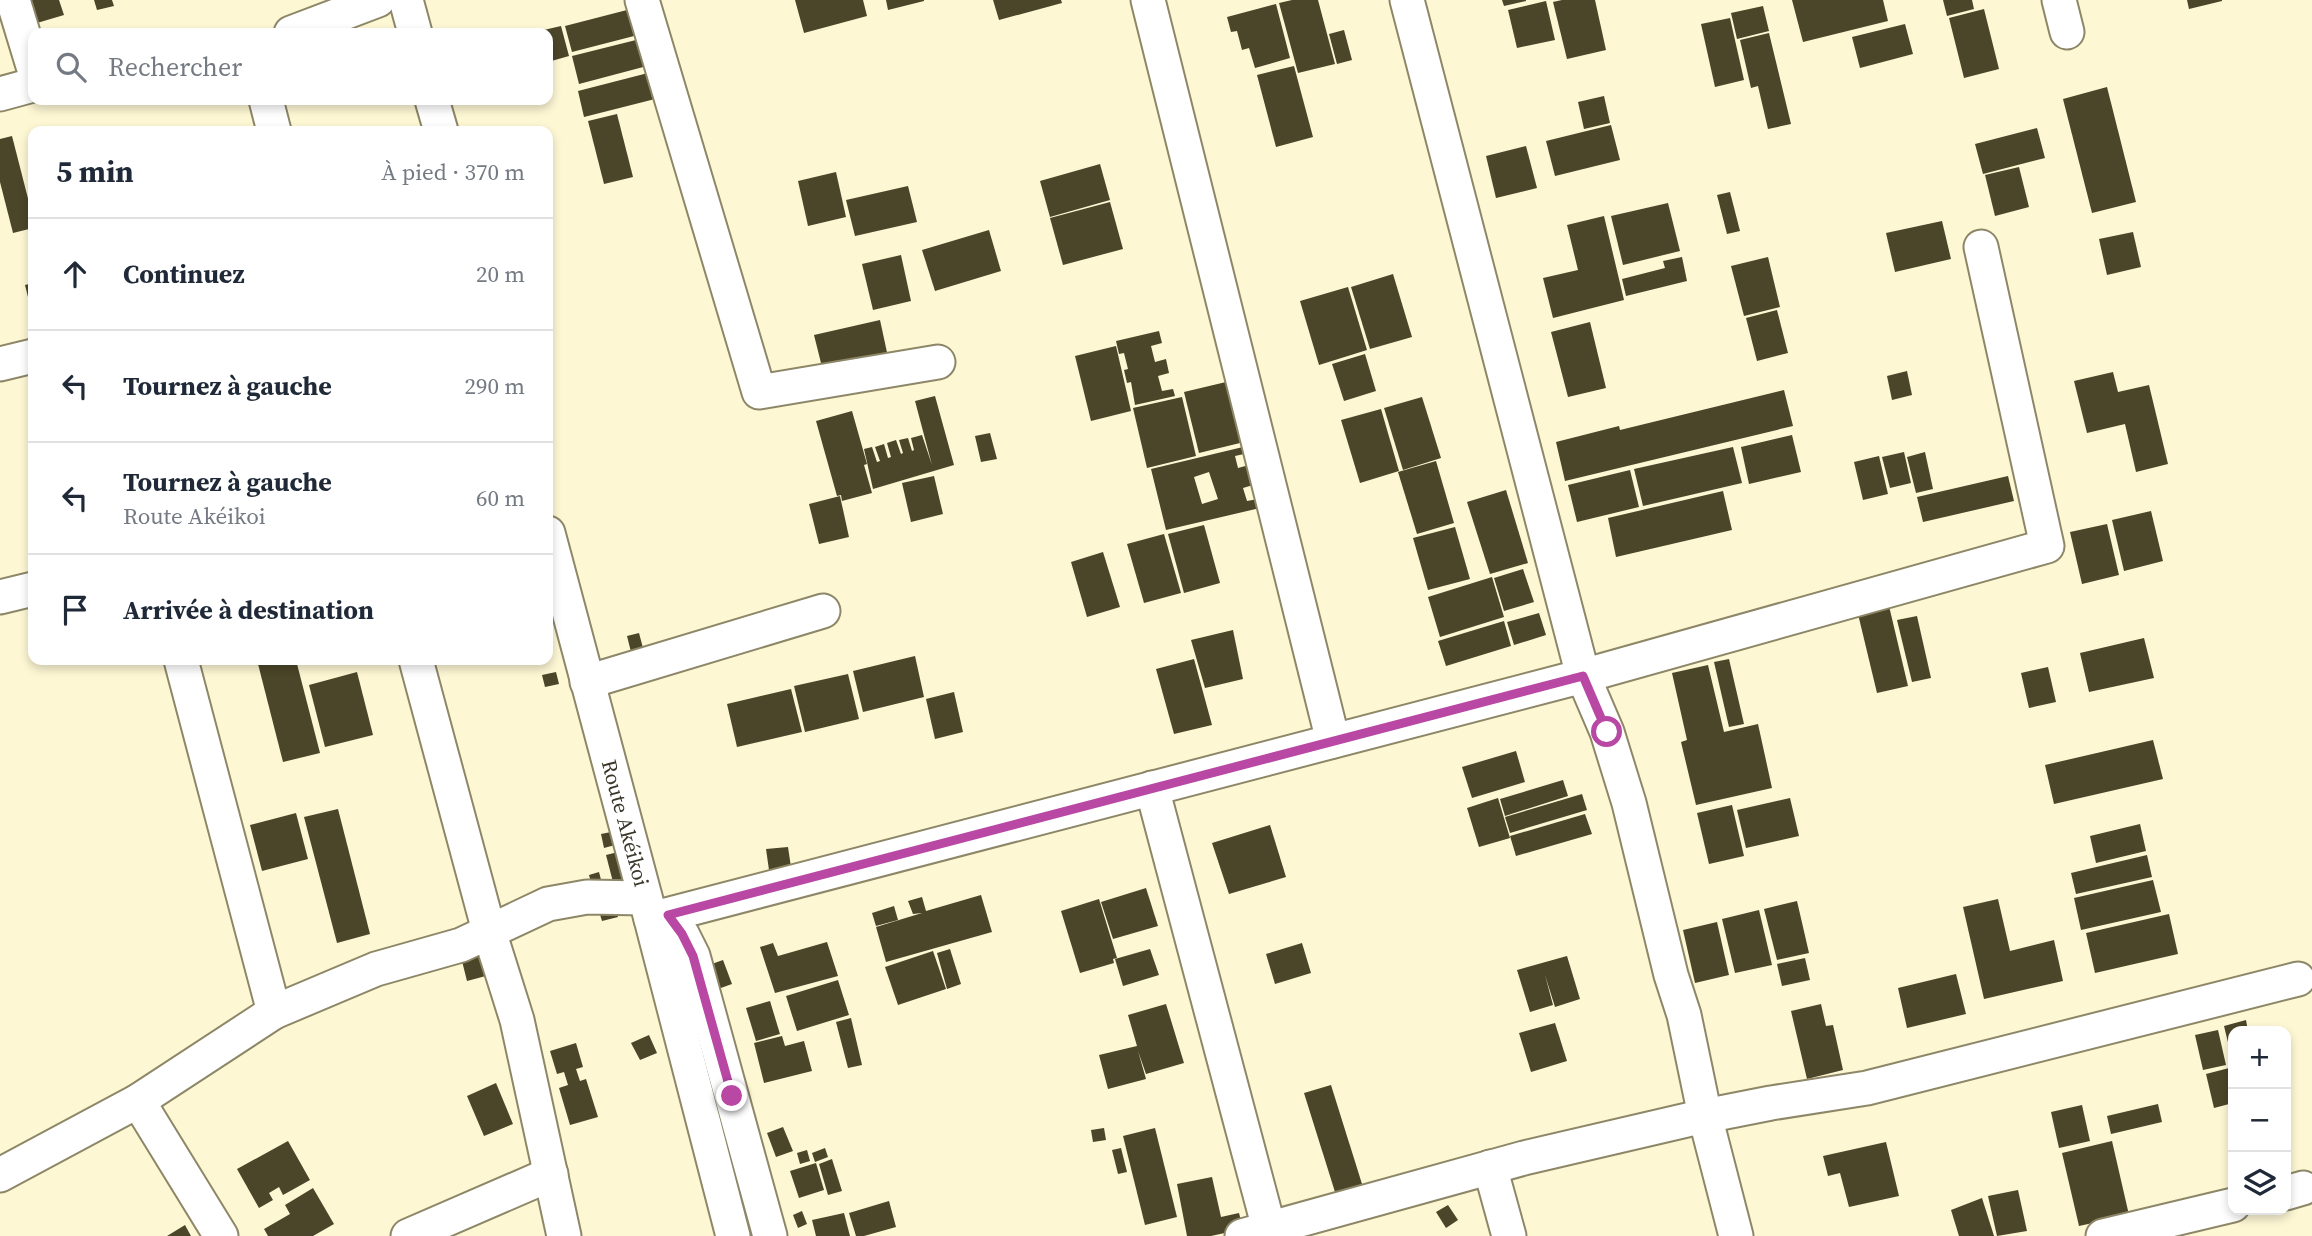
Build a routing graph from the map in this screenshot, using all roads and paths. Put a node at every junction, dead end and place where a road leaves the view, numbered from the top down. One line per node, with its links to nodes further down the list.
1 (13, 0): 11 (street)
2 (378, 0): 8 (street)
3 (406, 0): 9 (street)
4 (642, 0): 20 (street)
5 (1148, 0): 30 (street)
6 (1407, 0): 28 (street)
7 (2059, 0): 10 (street)
8 (304, 28)
9 (414, 28)
10 (2067, 32)
11 (28, 50)
12 (28, 86): 13 (street)
13 (0, 94)
14 (267, 105): 16 (street)
15 (433, 105): 17 (street)
16 (273, 126)
17 (440, 126)
18 (1981, 247): 28 (street)
19 (28, 357): 21 (street)
20 (938, 362)
21 (0, 364)
22 (553, 552): 29 (street, Route Akéikoi)
23 (28, 590): 24 (street)
24 (0, 597)
25 (823, 611): 29 (street)
26 (182, 665): 35 (street)
27 (417, 665): 33 (street)
28 (1583, 676): 30 (street); 37 (street)
29 (587, 682): 32 (street, Route Akéikoi)
30 (1333, 741): 31 (street)
31 (1152, 788): 32 (street); 42 (street)
32 (655, 911): 33 (street); 46 (street, Route Akéikoi); 47 (street, Route Akéikoi)
33 (489, 931): 35 (street); 39 (street)
34 (2298, 979): 37 (street)
35 (274, 1012): 36 (street)
36 (138, 1101): 40 (street); 43 (street)
37 (1705, 1116): 38 (street); 49 (street)
38 (1490, 1167): 42 (street); 48 (street)
39 (551, 1174): 44 (street); 45 (street)
40 (0, 1175)
41 (2228, 1206): 50 (street)
42 (1261, 1234)
43 (221, 1236)
44 (408, 1236)
45 (564, 1236)
46 (733, 1236)
47 (770, 1236)
48 (1509, 1236)
49 (1736, 1236)
50 (2103, 1236)

